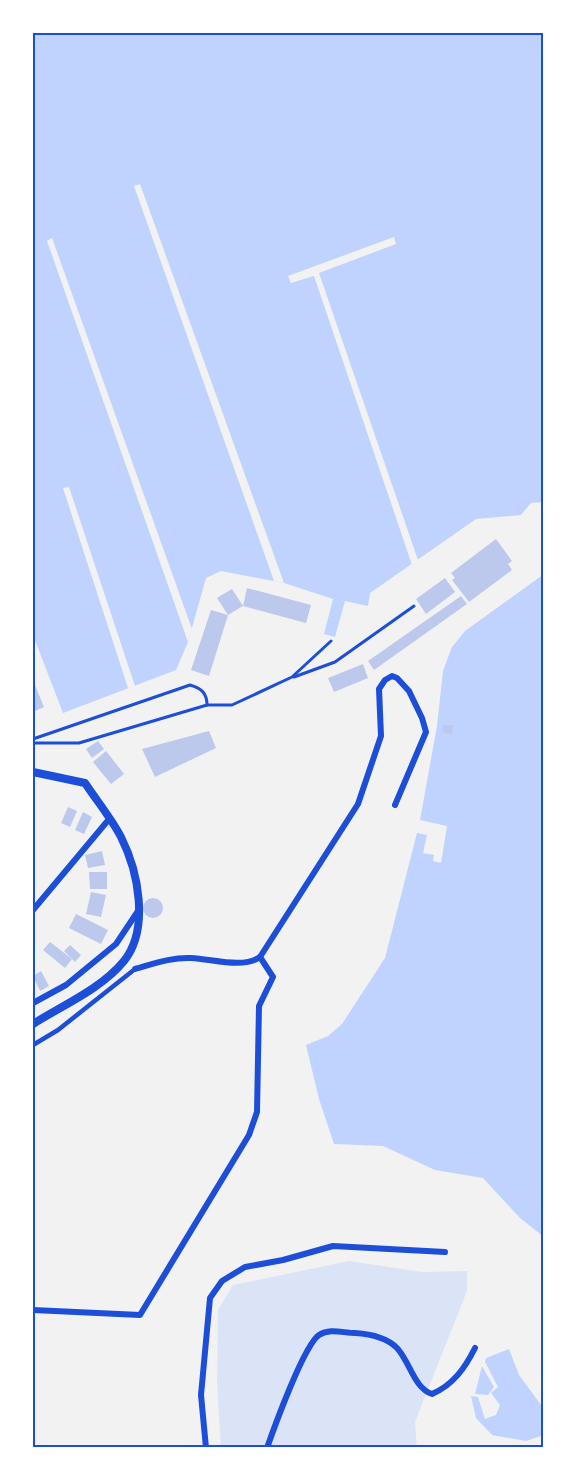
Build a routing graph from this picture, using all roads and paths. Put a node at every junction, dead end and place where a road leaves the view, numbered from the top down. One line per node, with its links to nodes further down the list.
1 (414, 606): 3 (lane)
2 (331, 641): 3 (lane)
3 (292, 678): 4 (lane)
4 (207, 705): 5 (lane); 5 (lane)
5 (33, 741)
6 (33, 772): 8 (main road)
7 (395, 805): 11 (street)
8 (110, 818): 9 (street); 10 (main road)
9 (33, 910)
10 (138, 910): 13 (street); 14 (main road)
11 (261, 957): 12 (street); 17 (street)
12 (135, 969): 15 (street)
13 (33, 1003)
14 (33, 1024)
15 (33, 1045)
16 (445, 1252): 19 (street)
17 (33, 1310)
18 (475, 1348): 20 (street)
19 (206, 1448)
20 (267, 1448)

